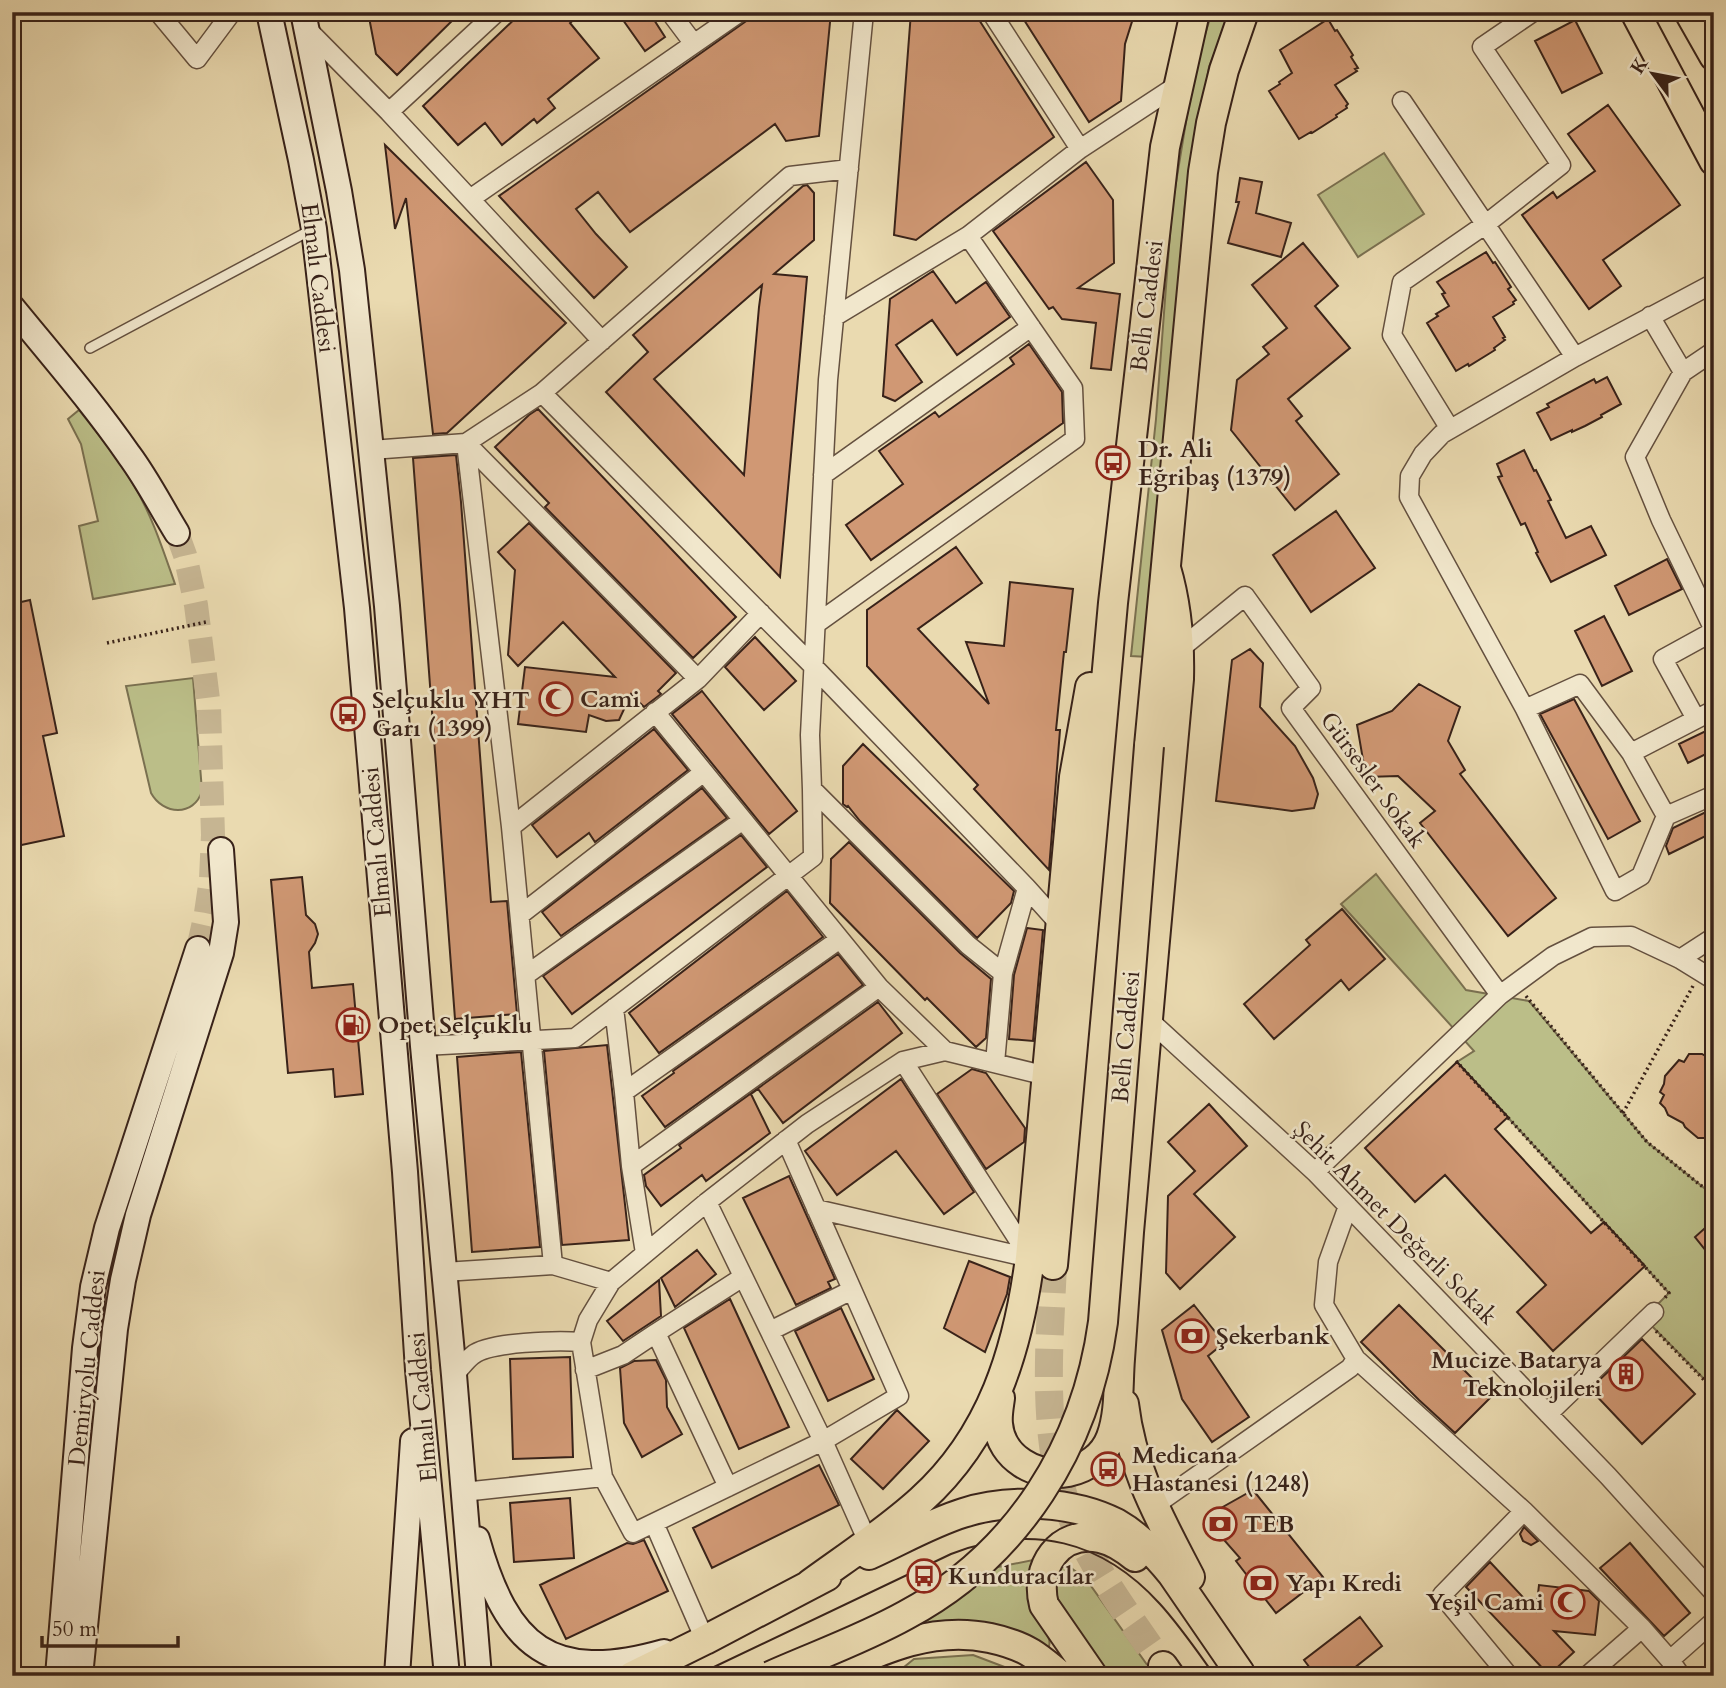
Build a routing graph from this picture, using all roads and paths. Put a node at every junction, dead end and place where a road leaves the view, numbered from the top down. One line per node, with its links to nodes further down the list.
1 (158, 12): 2 (street)
2 (232, 12)
3 (269, 12): 25 (main road, Elmalı Caddesi)
4 (497, 12): 19 (street)
5 (670, 12): 15 (street)
6 (740, 12): 15 (street)
7 (864, 12): 22 (street)
8 (991, 12): 20 (street)
9 (1195, 12): 17 (main road, Belh Caddesi)
10 (1244, 12): 43 (main road, Belh Caddesi)
11 (1533, 12): 24 (street)
12 (1635, 12): 21 (main road)
13 (1689, 12): 16 (main road)
14 (304, 20): 19 (street); 40 (main road, Elmalı Caddesi)
15 (694, 44): 23 (street)
16 (1714, 56)
17 (1179, 84): 20 (street); 44 (main road, Belh Caddesi)
18 (1402, 101): 24 (street)
19 (389, 112): 23 (street)
20 (1080, 149): 26 (street)
21 (1714, 161)
22 (849, 169): 30 (street); 32 (street)
23 (470, 199): 32 (street)
24 (1486, 224): 35 (street); 38 (street)
25 (314, 229): 33 (lane); 110 (main road, Elmalı Caddesi)
26 (968, 236): 30 (street); 31 (street)
27 (1714, 283): 29 (street)
28 (12, 307): 42 (main road)
29 (1650, 316): 35 (street); 36 (street)
30 (834, 317): 41 (street)
31 (1031, 327): 41 (street); 47 (street)
32 (602, 341): 37 (street)
33 (90, 348)
34 (1714, 351): 36 (street)
35 (1576, 357): 38 (street)
36 (1683, 372): 48 (street)
37 (542, 393): 39 (street); 45 (street)
38 (1450, 429): 53 (street)
39 (466, 443): 40 (street); 52 (street); 63 (street)
40 (371, 450): 82 (main road, Elmalı Caddesi)
41 (823, 475): 47 (street)
42 (177, 533)
43 (1167, 568): 50 (main road, Belh Caddesi); 137 (main road, Belh Caddesi, bridge)
44 (1114, 603): 68 (main road, Belh Caddesi); 98 (main road, Belh Caddesi)
45 (761, 613): 51 (street); 52 (street)
46 (206, 622): 49 (path)
47 (816, 624): 51 (street)
48 (1714, 631): 56 (street)
49 (107, 643)
50 (1180, 649): 78 (street, Gürsesler Sokak); 80 (main road, Belh Caddesi)
51 (813, 666): 59 (street); 66 (street)
52 (698, 679): 55 (street)
53 (1525, 709): 57 (street); 61 (street)
54 (1714, 710): 56 (street)
55 (655, 712): 58 (street); 63 (street)
56 (1696, 719): 57 (street)
57 (1631, 753): 61 (street)
58 (704, 772): 62 (street); 67 (street)
59 (812, 789): 65 (street); 73 (street)
60 (1714, 795): 61 (street)
61 (1666, 816)
62 (744, 820): 65 (street); 74 (street)
63 (511, 827): 67 (street)
64 (221, 850): 132 (main road)
65 (789, 875): 70 (street); 79 (street)
66 (1027, 888): 68 (street); 73 (street)
67 (520, 915): 74 (street)
68 (1062, 927): 87 (main road, Belh Caddesi)
69 (1714, 937): 72 (street)
70 (840, 939): 77 (street); 88 (street)
71 (198, 949): 131 (main road, Demiryolu Caddesi)
72 (1680, 959): 75 (street); 76 (street)
73 (1003, 972): 86 (street)
74 (526, 975): 81 (street)
75 (1707, 976): 89 (path)
76 (1516, 983): 78 (street); 89 (path)
77 (879, 987): 84 (street); 91 (street)
78 (1500, 995): 83 (street)
79 (614, 1008): 81 (street); 88 (street)
80 (1148, 1019): 92 (street, Şehit Ahmet Değerli Sokak); 109 (main road, Belh Caddesi)
81 (532, 1040): 82 (street); 99 (street)
82 (423, 1046): 100 (main road, Elmalı Caddesi)
83 (1443, 1049): 92 (street); 104 (path)
84 (945, 1051): 85 (street); 86 (street)
85 (902, 1061): 90 (street); 98 (street)
86 (995, 1063): 87 (street)
87 (1047, 1076): 98 (main road, Belh Caddesi)
88 (624, 1092): 91 (street)
89 (1623, 1113): 93 (path)
90 (786, 1140): 94 (street); 96 (street)
91 (631, 1166): 97 (street)
92 (1315, 1172): 95 (street, Şehit Ahmet Değerli Sokak)
93 (1714, 1196)
94 (707, 1202): 97 (street); 101 (street)
95 (1348, 1206): 108 (street); 115 (street, Şehit Ahmet Değerli Sokak)
96 (816, 1209): 98 (street); 103 (street)
97 (645, 1253): 102 (street)
98 (1042, 1261): 113 (main road, Belh Caddesi)
99 (553, 1265): 100 (street); 102 (street)
100 (444, 1272): 112 (main road, Elmalı Caddesi)
101 (743, 1277): 105 (street); 106 (street)
102 (611, 1282): 107 (street)
103 (852, 1290): 105 (street); 116 (street)
104 (1650, 1316): 114 (path); 115 (street)
105 (770, 1331): 116 (street)
106 (656, 1333): 111 (street); 118 (street)
107 (581, 1342): 111 (street); 112 (street)
108 (1356, 1359): 120 (street); 121 (street)
109 (1119, 1369): 113 (main road); 120 (main road)
110 (418, 1370): 133 (main road); 134 (main road, Elmalı Caddesi)
111 (585, 1370): 117 (street)
112 (454, 1376): 119 (main road, Elmalı Caddesi)
113 (1001, 1385): 123 (main road)
114 (1714, 1390)
115 (1548, 1414): 125 (street, Şehit Ahmet Değerli Sokak)
116 (823, 1441): 118 (street); 123 (street)
117 (603, 1477): 119 (street); 122 (street)
118 (728, 1487): 122 (street)
119 (463, 1492): 128 (main road); 135 (main road, Elmalı Caddesi)
120 (1154, 1506): 130 (main road)
121 (1524, 1511): 127 (street); 141 (street)
122 (654, 1523): 128 (street)
123 (868, 1542): 124 (main road)
124 (810, 1584): 128 (main road); 130 (main road)
125 (1714, 1593)
126 (1714, 1620): 129 (street)
127 (1642, 1628): 129 (street); 142 (street)
128 (705, 1640): 136 (main road)
129 (1670, 1660): 143 (street)
130 (1241, 1674): 140 (main road)
131 (58, 1676)
132 (80, 1676)
133 (397, 1676)
134 (447, 1676)
135 (479, 1676)
136 (632, 1676)
137 (770, 1676)
138 (824, 1676): 139 (main road)
139 (1061, 1676)
140 (1093, 1676)
141 (1509, 1676)
142 (1587, 1676)
143 (1681, 1676)

